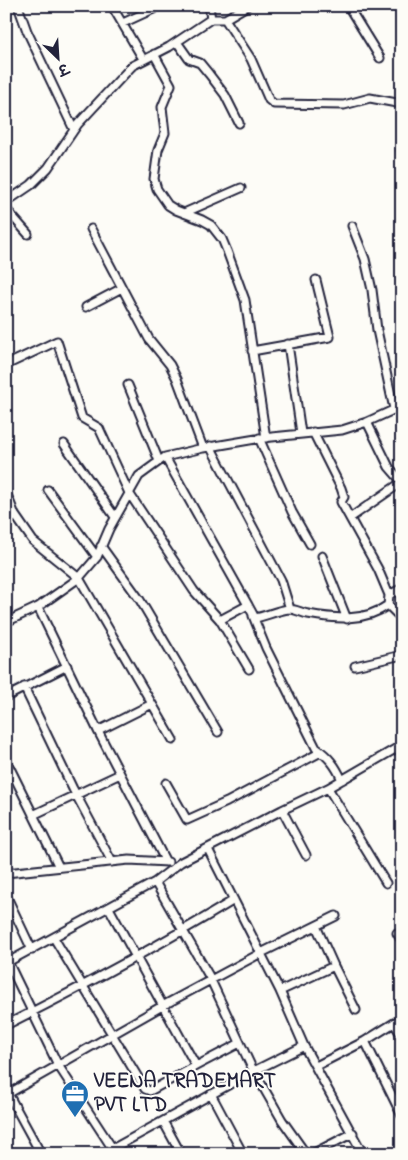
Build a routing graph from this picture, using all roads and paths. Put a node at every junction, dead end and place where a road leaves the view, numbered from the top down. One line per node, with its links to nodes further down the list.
1 (18, 6): 16 (street)
2 (112, 6): 9 (street)
3 (160, 6): 9 (street)
4 (209, 6): 7 (street)
5 (248, 6): 8 (street)
6 (348, 6): 12 (street)
7 (211, 19): 8 (street); 10 (street)
8 (225, 19): 14 (street)
9 (123, 23): 13 (street)
10 (177, 42): 11 (street); 15 (street)
11 (154, 54): 13 (street); 20 (street)
12 (380, 58)
13 (143, 59): 16 (street)
14 (402, 104)
15 (239, 123)
16 (74, 130): 18 (street)
17 (241, 188): 20 (street)
18 (6, 202)
19 (6, 209): 23 (street)
20 (184, 213): 28 (street)
21 (352, 226): 32 (street)
22 (92, 229): 25 (street)
23 (28, 234)
24 (316, 280): 27 (street)
25 (122, 288): 26 (street); 38 (street)
26 (86, 307)
27 (288, 344): 28 (street); 35 (street)
28 (252, 351): 36 (street)
29 (6, 365): 43 (street)
30 (128, 385): 39 (street)
31 (402, 406): 32 (street)
32 (394, 409): 33 (street)
33 (367, 422): 34 (street); 40 (street)
34 (313, 432): 35 (street); 46 (street)
35 (301, 433): 36 (street)
36 (262, 438): 38 (street); 48 (street)
37 (64, 444): 45 (street)
38 (207, 447): 39 (street); 58 (street)
39 (162, 459): 43 (street); 55 (street)
40 (402, 482): 46 (street)
41 (48, 490): 51 (street)
42 (6, 492): 44 (street)
43 (129, 493): 45 (street); 62 (street)
44 (15, 515): 47 (street); 52 (street)
45 (115, 517): 49 (street)
46 (350, 518): 54 (street)
47 (6, 524)
48 (310, 544)
49 (102, 546): 51 (street); 72 (street)
50 (322, 556): 60 (street)
51 (97, 557): 52 (street)
52 (78, 578): 57 (street); 70 (street)
53 (402, 588): 54 (street)
54 (389, 595): 56 (street)
55 (248, 605): 59 (street); 62 (street)
56 (388, 605): 60 (street); 61 (street)
57 (38, 607): 63 (street); 65 (street)
58 (290, 609): 59 (street); 60 (street)
59 (253, 614): 75 (street)
60 (347, 619)
61 (402, 619)
62 (220, 620): 67 (street)
63 (6, 622)
64 (402, 655): 66 (street)
65 (67, 666): 68 (street); 71 (street)
66 (355, 666)
67 (249, 669)
68 (24, 687): 69 (street); 81 (street)
69 (6, 697)
70 (152, 704): 71 (street); 73 (street)
71 (98, 731): 77 (street)
72 (218, 732)
73 (172, 740)
74 (402, 745): 78 (street)
75 (321, 752): 78 (street); 79 (street)
76 (6, 760): 83 (street)
77 (120, 774): 81 (street); 87 (street)
78 (342, 780): 80 (street)
79 (166, 783)
80 (328, 788): 82 (street); 92 (street)
81 (76, 795): 83 (street); 86 (street)
82 (282, 810): 84 (street); 85 (street)
83 (33, 815): 89 (street)
84 (208, 849): 88 (street); 94 (street)
85 (306, 855)
86 (112, 862): 87 (street); 89 (street)
87 (166, 862): 88 (street)
88 (180, 862): 91 (street)
89 (59, 867): 90 (street)
90 (6, 873)
91 (155, 882): 95 (street); 98 (street)
92 (386, 883)
93 (6, 895): 102 (street)
94 (234, 900): 98 (street); 103 (street)
95 (109, 908): 100 (street); 104 (street)
96 (336, 916): 97 (street)
97 (316, 926): 103 (street); 106 (street)
98 (183, 931): 104 (street); 107 (street)
99 (402, 932): 101 (street)
100 (54, 938): 102 (street); 108 (street)
101 (402, 941)
102 (32, 950): 105 (street)
103 (261, 953): 107 (street); 109 (street)
104 (135, 957): 108 (street); 110 (street)
105 (7, 962): 112 (street)
106 (334, 966): 109 (street); 111 (street)
107 (210, 980): 110 (street); 119 (street)
108 (83, 986): 112 (street); 116 (street)
109 (280, 990): 120 (street)
110 (164, 1005): 116 (street); 122 (street)
111 (356, 1010)
112 (33, 1012): 115 (street); 121 (street)
113 (402, 1018): 114 (street)
114 (394, 1023): 117 (street); 118 (street)
115 (6, 1025)
116 (112, 1034): 121 (street); 122 (street)
117 (402, 1036)
118 (364, 1041): 123 (street); 127 (street)
119 (240, 1043): 122 (street); 124 (street)
120 (304, 1046): 123 (street); 124 (street)
121 (58, 1065): 125 (street); 130 (street)
122 (196, 1066)
123 (316, 1066): 129 (street)
124 (254, 1071): 126 (street); 135 (street)
125 (7, 1093): 131 (street)
126 (211, 1094): 128 (street); 134 (street)
127 (402, 1116)
128 (163, 1121): 130 (street); 133 (street)
129 (353, 1133): 136 (street); 137 (street)
130 (115, 1151): 132 (street)
131 (41, 1154)
132 (103, 1154)
133 (181, 1154)
134 (243, 1154)
135 (306, 1154)
136 (312, 1154)
137 (363, 1154)

